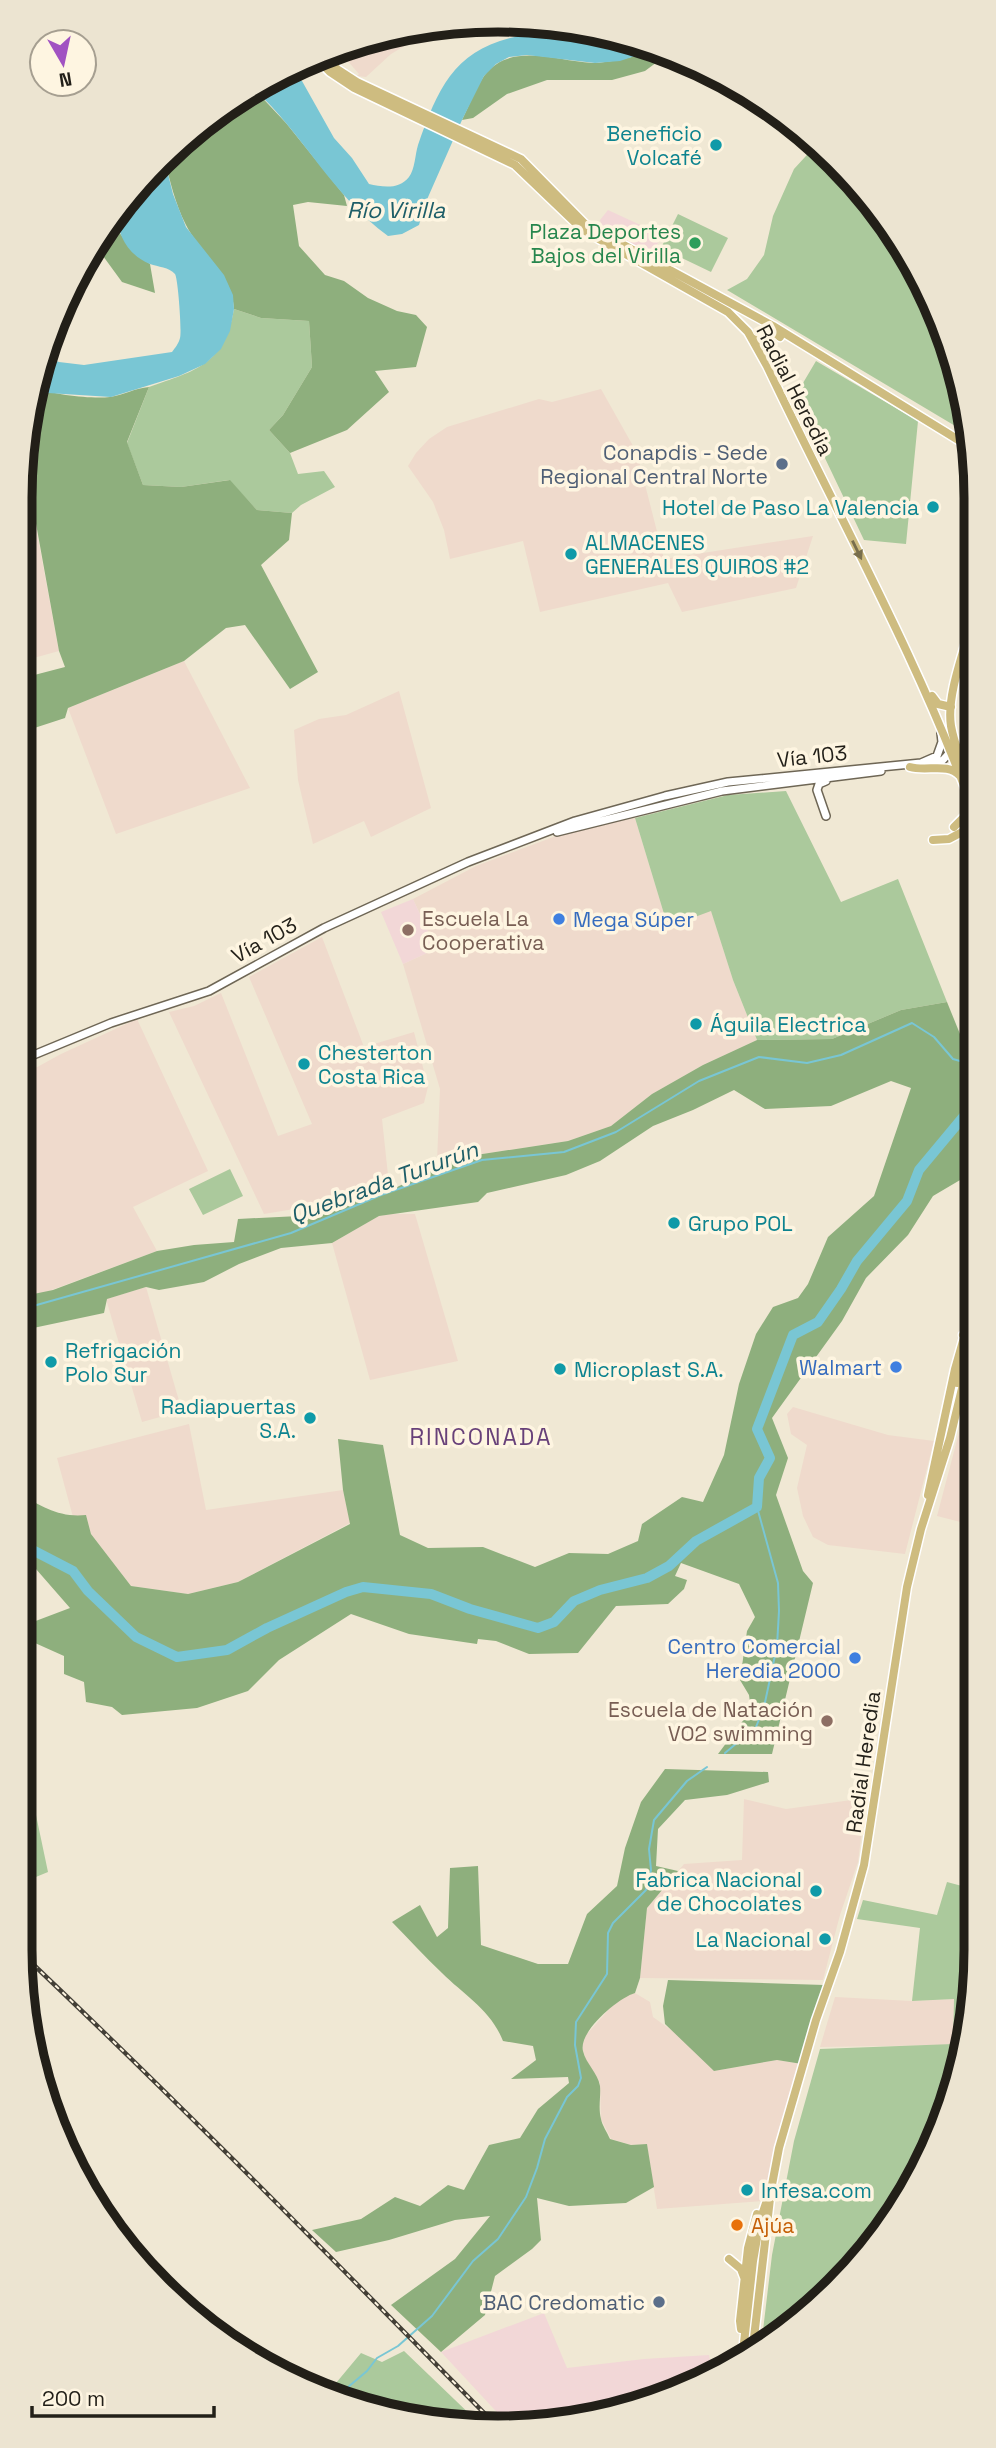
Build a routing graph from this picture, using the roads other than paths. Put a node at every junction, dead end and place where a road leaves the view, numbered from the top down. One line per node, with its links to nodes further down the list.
1 (331, 62): 3 (main road)
2 (323, 65): 3 (main road)
3 (393, 103): 4 (main road, Radial Heredia)
4 (501, 152): 5 (main road, Radial Heredia); 6 (main road, Radial Heredia)
5 (767, 366): 6 (main road); 9 (main road, Radial Heredia, one-way to 9)
6 (916, 416): 7 (main road, Radial Heredia)
7 (962, 442)
8 (964, 654): 10 (main road, Radial Heredia)
9 (918, 673): 10 (main road); 11 (main road, Radial Heredia)
10 (951, 707): 12 (main road, Radial Heredia)
11 (934, 709): 13 (main road, Radial Heredia); 16 (main road, Vía 103)
12 (953, 734): 13 (main road); 15 (main road, Radial Heredia)
13 (952, 751): 14 (main road, Vía 103); 19 (main road, Radial Heredia)
14 (910, 767): 17 (main road, Vía 103); 19 (main road)
15 (964, 771)
16 (819, 772): 18 (main road, Vía 103); 20 (main road)
17 (873, 772): 20 (main road, Vía 103); 23 (main road)
18 (790, 776): 20 (main road); 22 (main road); 25 (main road, Vía 103)
19 (961, 777): 21 (main road, Radial Heredia)
20 (804, 780): 22 (main road, Vía 103)
21 (964, 781)
22 (669, 803): 25 (main road); 28 (main road, Vía 103)
23 (826, 816)
24 (964, 817): 26 (main road)
25 (575, 821): 28 (main road, Vía 103)
26 (954, 827)
27 (964, 831): 29 (main road)
28 (522, 841): 30 (main road, Vía 103)
29 (933, 841)
30 (32, 1055)
31 (964, 1332): 32 (main road)
32 (963, 1335): 36 (main road)
33 (964, 1356): 35 (main road)
34 (964, 1380): 35 (main road, Radial Heredia)
35 (950, 1438): 36 (main road, Radial Heredia)
36 (921, 1529): 37 (main road, Radial Heredia)
37 (769, 2197): 38 (main road); 39 (main road, Radial Heredia); 41 (main road, Radial Heredia)
38 (748, 2248): 39 (main road); 40 (main road)
39 (749, 2262): 40 (main road); 41 (main road); 43 (main road, Radial Heredia)
40 (744, 2277): 43 (main road)
41 (758, 2298): 42 (main road, Radial Heredia)
42 (753, 2341)
43 (743, 2342): 44 (main road, Radial Heredia)
44 (743, 2347)

